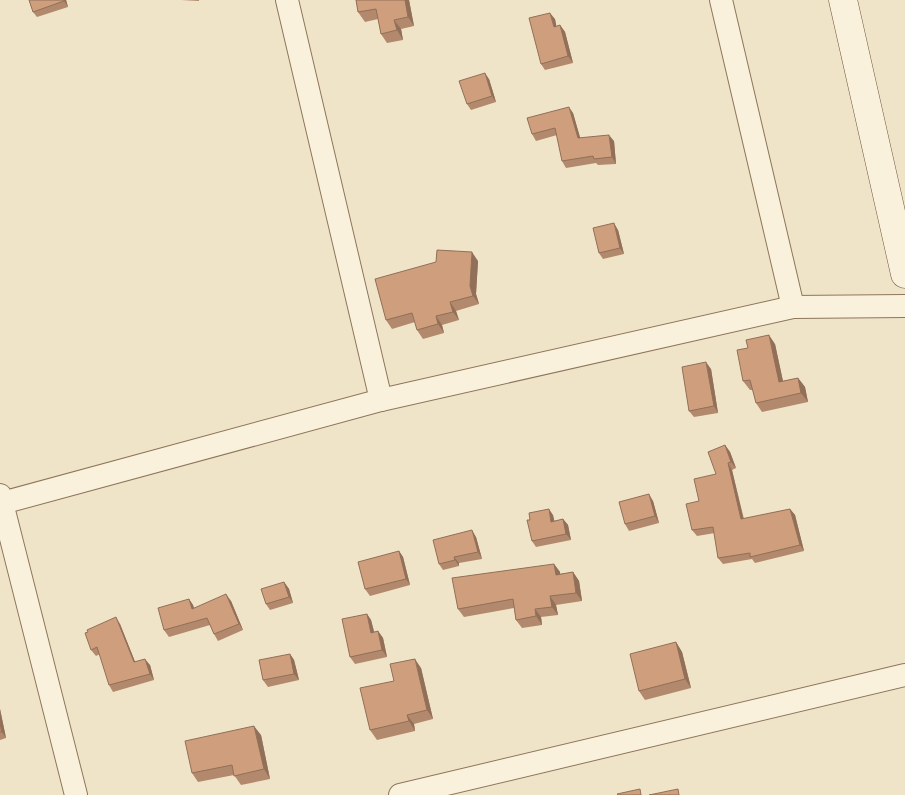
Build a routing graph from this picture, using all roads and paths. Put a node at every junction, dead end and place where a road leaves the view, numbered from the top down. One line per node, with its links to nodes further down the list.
1 (287, 0): 7 (street)
2 (721, 0): 6 (street)
3 (843, 0): 4 (street)
4 (905, 274)
5 (905, 306): 6 (street)
6 (794, 307): 7 (street)
7 (381, 400): 8 (street)
8 (1, 499): 10 (street)
9 (905, 674): 11 (street)
10 (76, 795)
11 (400, 795)

